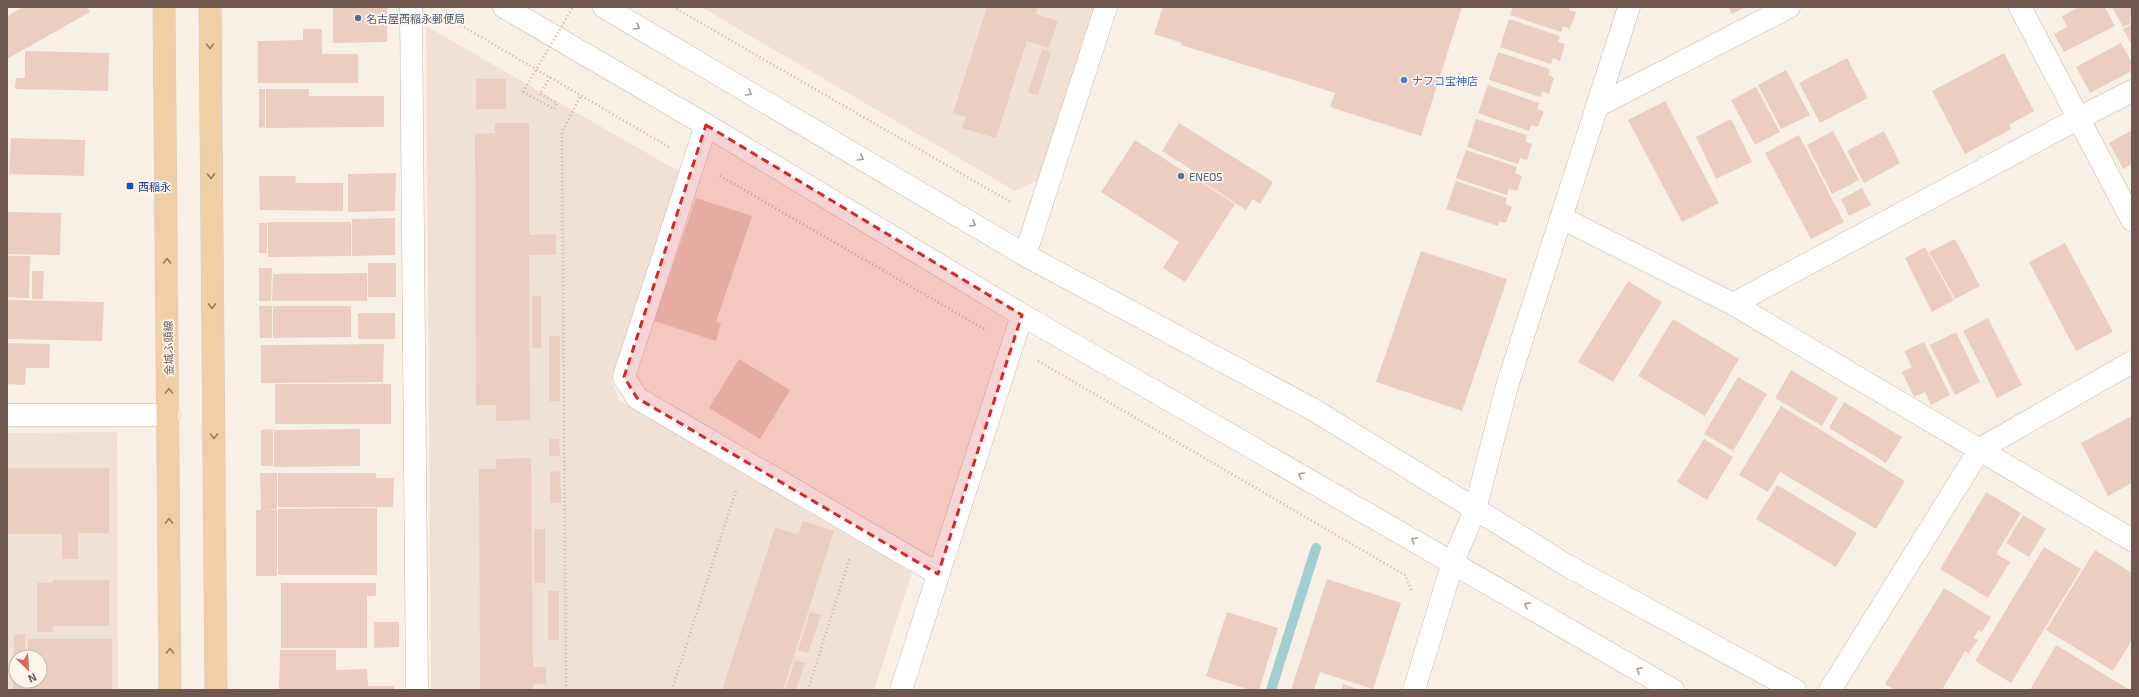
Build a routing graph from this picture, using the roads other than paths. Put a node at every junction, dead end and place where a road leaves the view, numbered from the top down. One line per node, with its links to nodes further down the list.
1 (164, 7): 21 (main road, 金城ふ頭線, one-way to 1)
2 (210, 7): 28 (main road, one-way to 28)
3 (411, 7): 29 (street)
4 (504, 7): 13 (street)
5 (604, 7): 16 (street, one-way to 16)
6 (1106, 7): 16 (street)
7 (1629, 7): 11 (street)
8 (1789, 7): 11 (street)
9 (2020, 7): 12 (street)
10 (2132, 91): 12 (street)
11 (1596, 106): 14 (street)
12 (2079, 118): 15 (street); 17 (street)
13 (706, 125): 18 (street); 26 (street)
14 (1562, 218): 17 (street); 23 (street)
15 (2132, 220)
16 (1025, 255): 23 (street)
17 (1733, 304): 22 (street)
18 (1022, 315): 25 (street, one-way to 18); 26 (street)
19 (2132, 362): 22 (street)
20 (7, 415): 21 (street)
21 (169, 415): 27 (main road, 金城ふ頭線, one-way to 21)
22 (1980, 449): 24 (street); 34 (street)
23 (1474, 510): 25 (street); 33 (street)
24 (2132, 540)
25 (1453, 562): 31 (street); 32 (street, one-way to 25)
26 (938, 574): 30 (street)
27 (170, 690)
28 (216, 690)
29 (417, 690)
30 (901, 690)
31 (1414, 690)
32 (1673, 690)
33 (1795, 690)
34 (1830, 690)

